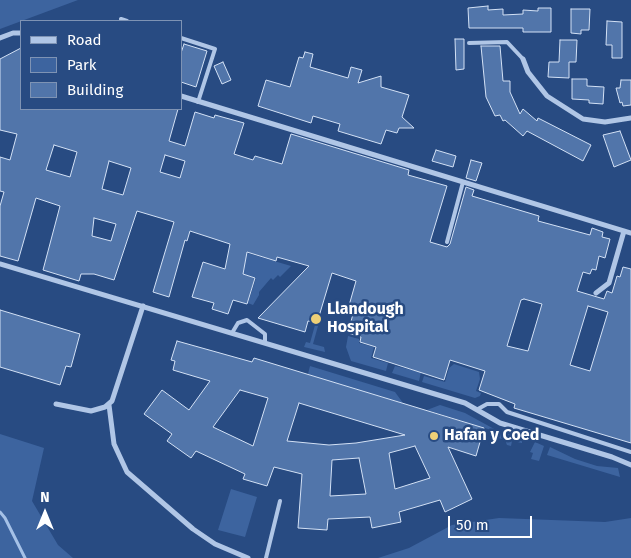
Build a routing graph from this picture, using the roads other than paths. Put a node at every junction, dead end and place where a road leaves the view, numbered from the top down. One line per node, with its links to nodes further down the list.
1 (121, 19): 2 (lane)
2 (124, 20)
3 (20, 33): 4 (street)
4 (0, 38)
5 (182, 38): 9 (lane)
6 (469, 43): 7 (lane)
7 (523, 59): 10 (street)
8 (182, 96): 9 (street)
9 (198, 102): 11 (street)
10 (631, 118)
11 (463, 182): 12 (street); 14 (lane)
12 (624, 231): 13 (street); 16 (street)
13 (631, 233)
14 (447, 242)
15 (0, 264): 17 (street)
16 (596, 293)
17 (143, 306): 18 (street); 21 (street)
18 (232, 333): 19 (street); 19 (lane)
19 (265, 343): 22 (street)
20 (56, 404): 21 (street)
21 (109, 405): 26 (street)
22 (478, 409): 23 (lane); 24 (street)
23 (631, 452)
24 (631, 466)
25 (280, 500): 27 (lane)
26 (248, 558)
27 (266, 558)

